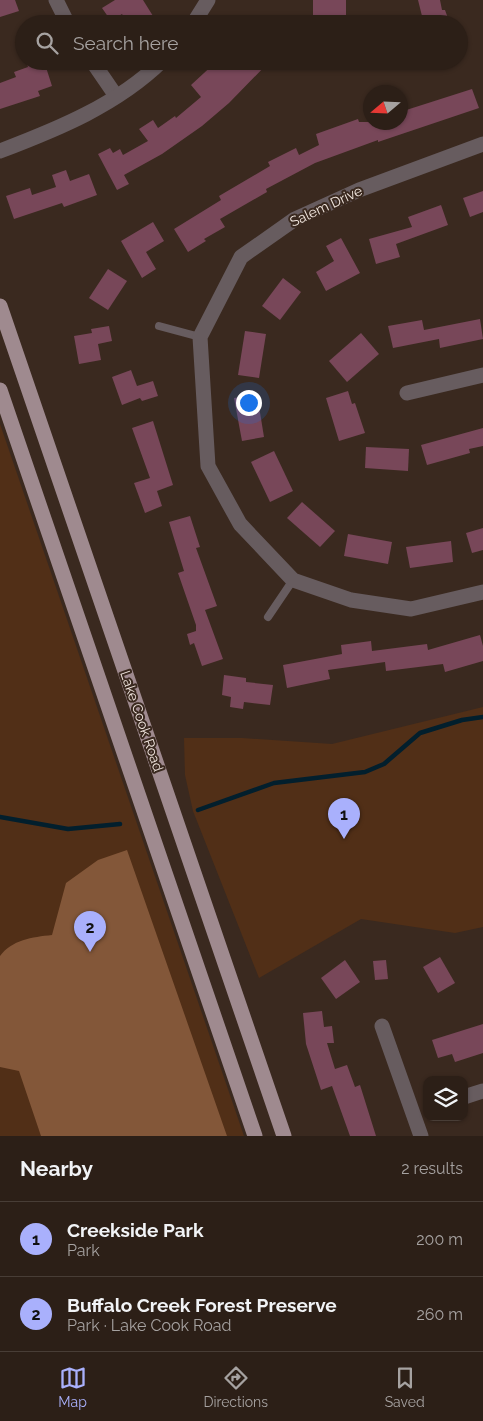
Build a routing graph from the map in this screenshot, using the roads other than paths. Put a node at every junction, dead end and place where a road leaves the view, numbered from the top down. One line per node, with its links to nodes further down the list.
1 (56, 0): 3 (street)
2 (208, 0): 4 (street)
3 (64, 15)
4 (199, 15)
5 (98, 70): 7 (street)
6 (150, 70): 7 (street)
7 (116, 96): 9 (street)
8 (483, 144): 12 (street, Salem Drive)
9 (0, 151)
10 (0, 306): 24 (main road, Lake Cook Road)
11 (159, 326): 12 (lane)
12 (200, 337): 16 (street)
13 (483, 375): 15 (street)
14 (0, 390): 23 (main road, Lake Cook Road)
15 (407, 393)
16 (293, 580): 17 (street); 18 (lane)
17 (483, 592)
18 (268, 617)
19 (382, 1026): 22 (street)
20 (483, 1091): 21 (street)
21 (468, 1097)
22 (420, 1112): 25 (street)
23 (255, 1136)
24 (284, 1136)
25 (421, 1136)

